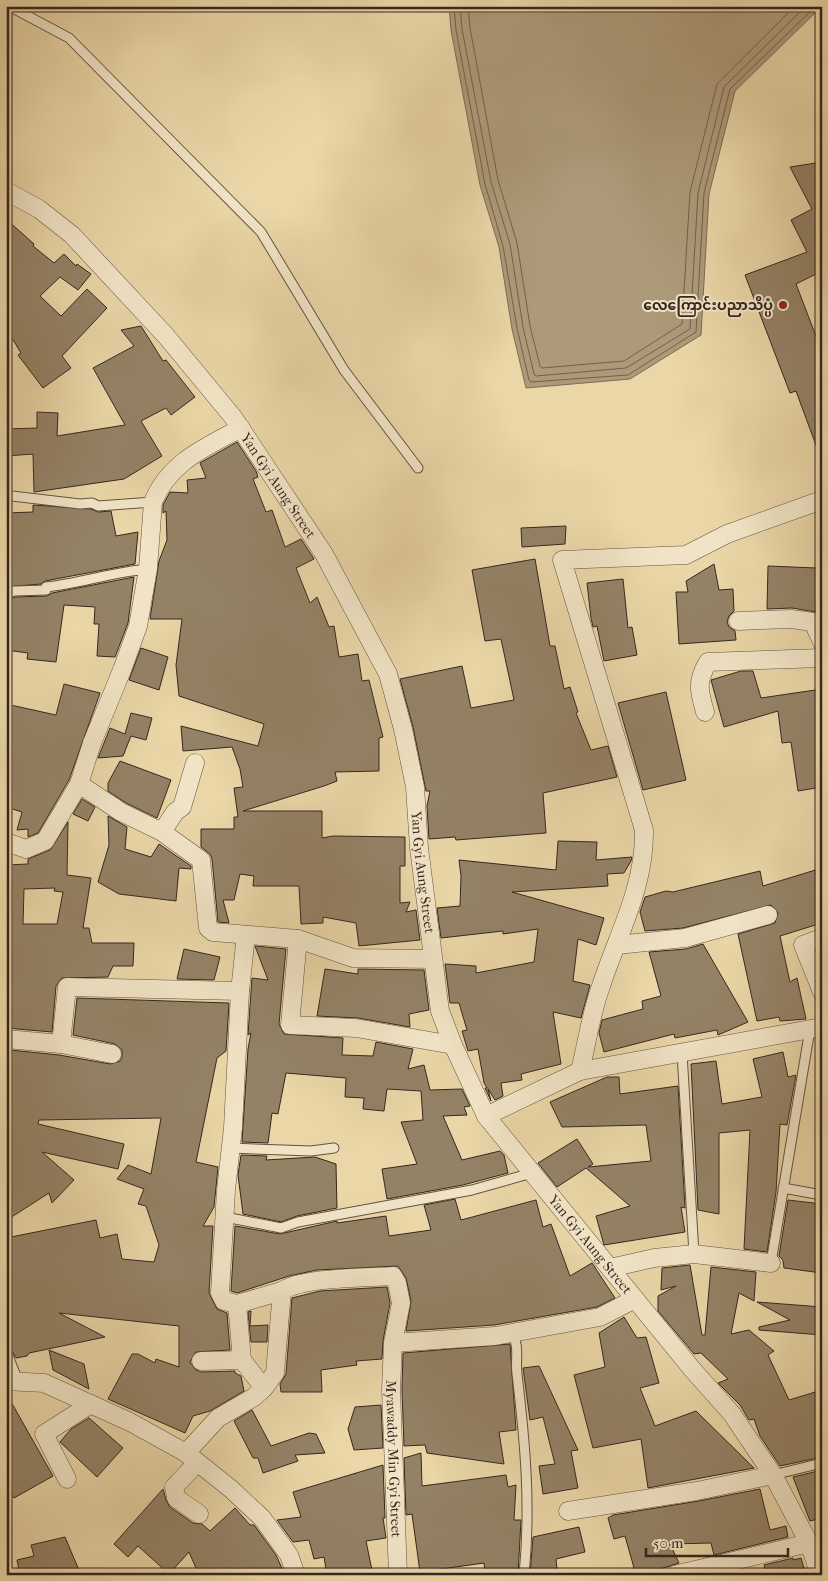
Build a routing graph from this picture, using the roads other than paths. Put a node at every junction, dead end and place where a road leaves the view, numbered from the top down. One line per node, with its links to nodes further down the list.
1 (9, 6): 4 (lane)
2 (6, 191): 3 (street, Yan Gyi Aung Street)
3 (241, 428): 7 (street); 23 (street, Yan Gyi Aung Street)
4 (418, 468)
5 (12, 496): 7 (lane)
6 (822, 500): 22 (street)
7 (153, 502): 8 (street)
8 (148, 569): 9 (lane); 15 (street)
9 (6, 594)
10 (738, 621): 11 (street)
11 (822, 642)
12 (822, 658): 13 (street)
13 (705, 712)
14 (195, 763): 16 (street)
15 (79, 784): 16 (street); 17 (street)
16 (162, 832): 19 (street)
17 (6, 842)
18 (768, 915): 22 (street)
19 (246, 935): 21 (street); 24 (street)
20 (822, 938): 25 (street)
21 (298, 939): 23 (street); 29 (street)
22 (617, 945): 32 (street)
23 (432, 959): 29 (street, Yan Gyi Aung Street)
24 (240, 991): 28 (street); 34 (street)
25 (822, 992)
26 (816, 1028): 30 (street); 37 (lane)
27 (6, 1039): 28 (street)
28 (61, 1044): 31 (street)
29 (452, 1045): 33 (street, Yan Gyi Aung Street)
30 (682, 1053): 32 (street); 40 (lane)
31 (112, 1054)
32 (580, 1071): 33 (street)
33 (486, 1116): 36 (street, Yan Gyi Aung Street)
34 (230, 1148): 35 (lane); 39 (street)
35 (334, 1148)
36 (532, 1172): 39 (lane); 42 (street, Yan Gyi Aung Street)
37 (783, 1188): 38 (lane); 41 (lane)
38 (822, 1195)
39 (225, 1217): 45 (street)
40 (694, 1254): 41 (street); 42 (street)
41 (771, 1263)
42 (610, 1268): 44 (street, Yan Gyi Aung Street)
43 (282, 1291): 45 (street); 47 (street, Myawaddy Min Gyi Street); 52 (street)
44 (635, 1299): 46 (street); 56 (street, Yan Gyi Aung Street)
45 (237, 1304): 49 (street)
46 (512, 1333): 47 (street); 63 (lane)
47 (393, 1342): 62 (street, Myawaddy Min Gyi Street)
48 (6, 1350): 51 (lane)
49 (242, 1360): 50 (street); 52 (street)
50 (201, 1361)
51 (12, 1381): 53 (street)
52 (264, 1388): 54 (street)
53 (91, 1404): 54 (street); 57 (street)
54 (192, 1458): 59 (street); 61 (street)
55 (822, 1463): 56 (lane)
56 (773, 1475): 58 (street); 60 (street, Yan Gyi Aung Street)
57 (67, 1479)
58 (568, 1511)
59 (199, 1514)
60 (809, 1543): 64 (street); 65 (street, Yan Gyi Aung Street)
61 (296, 1575)
62 (398, 1575)
63 (524, 1575)
64 (674, 1575)
65 (820, 1575)

